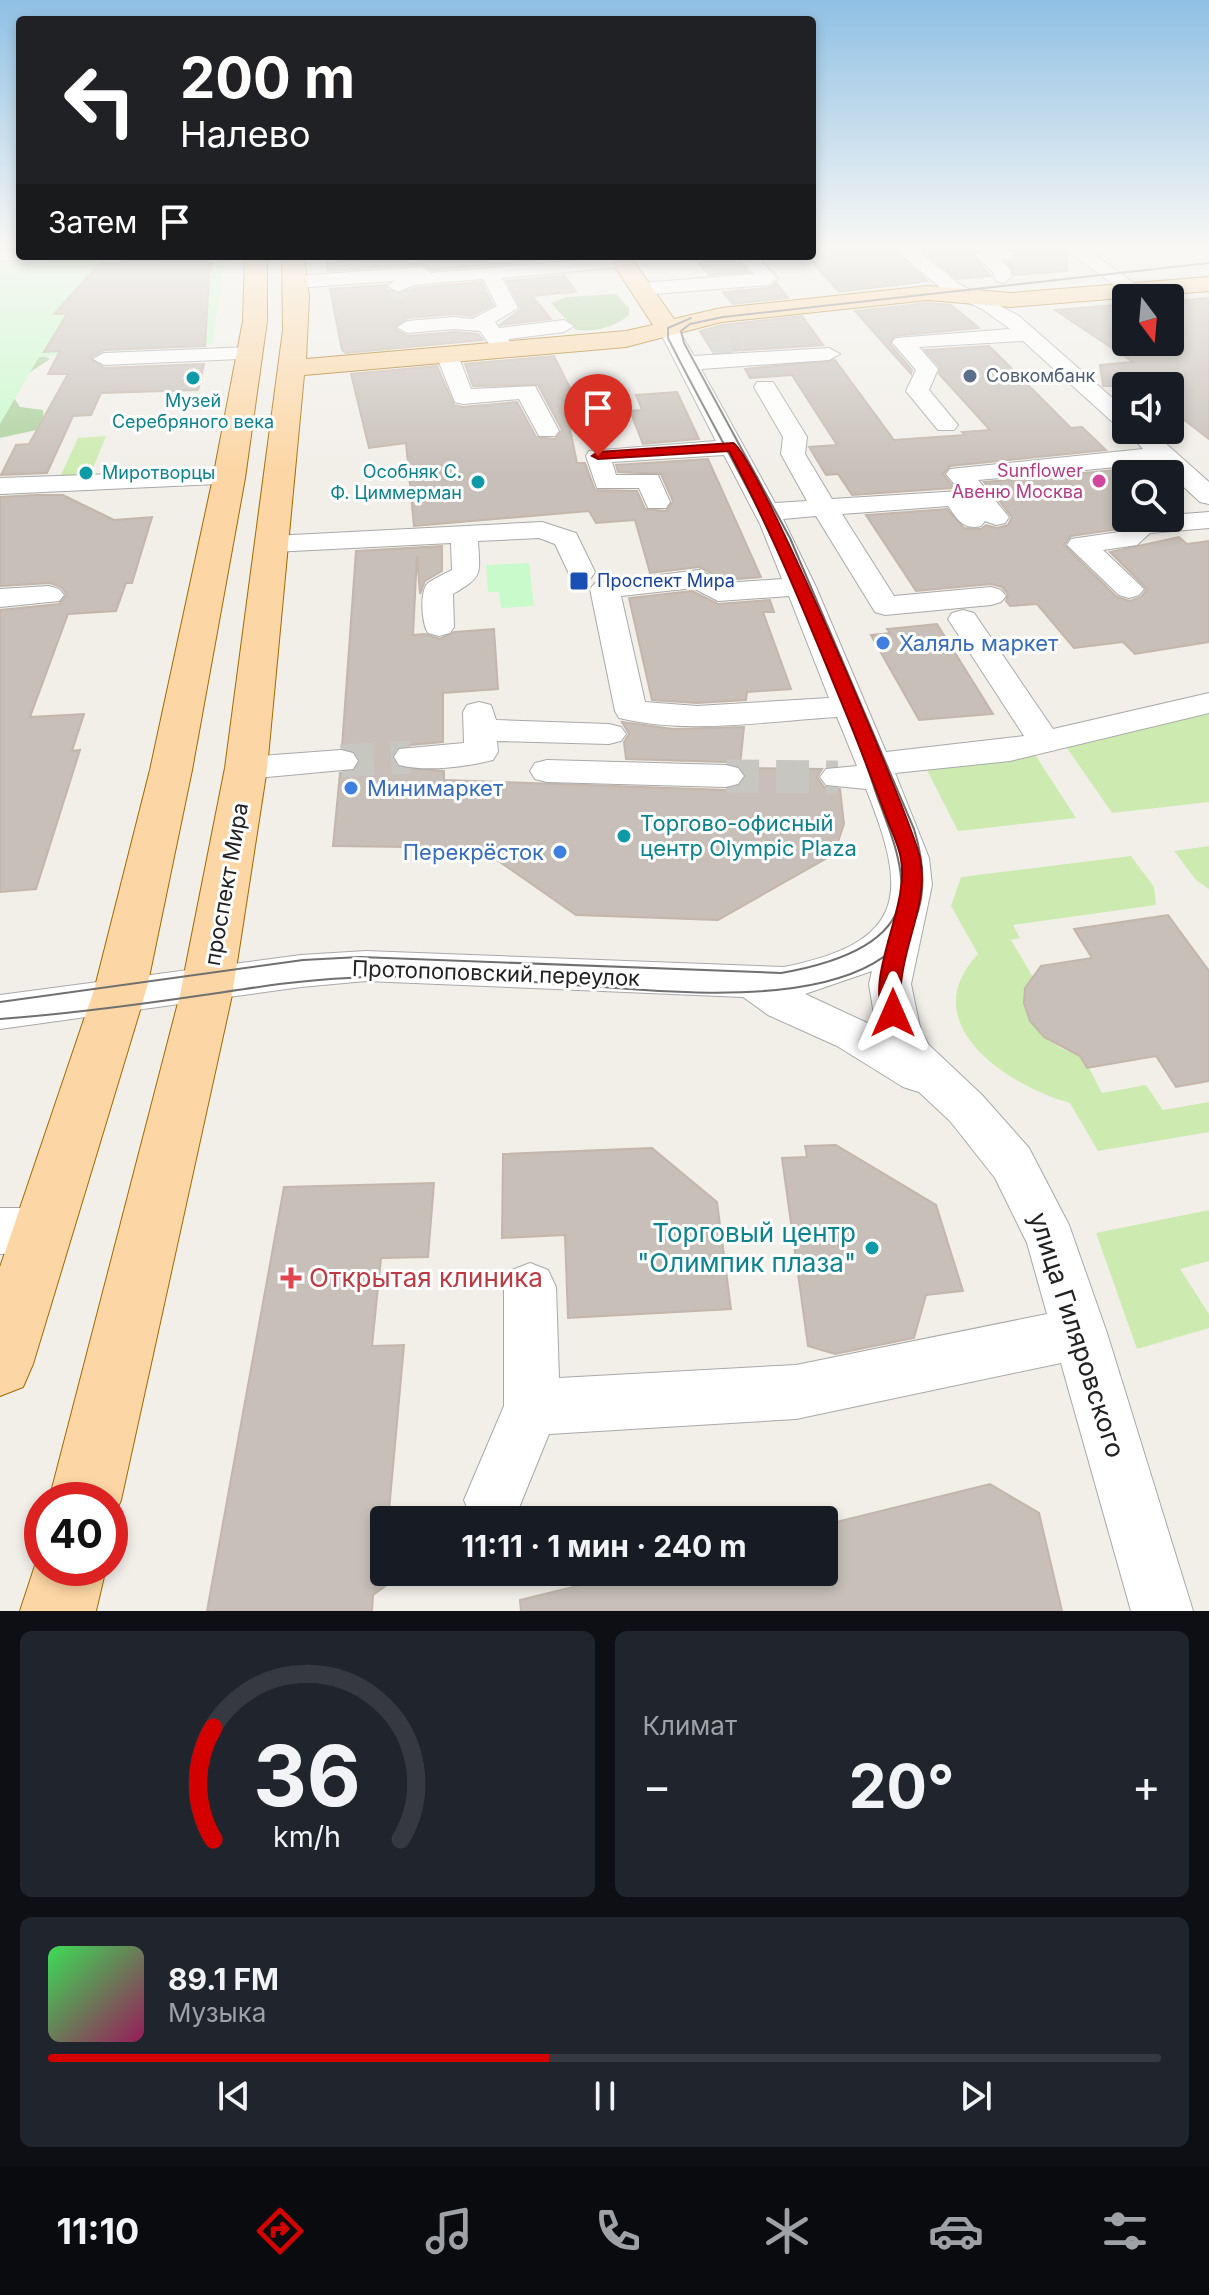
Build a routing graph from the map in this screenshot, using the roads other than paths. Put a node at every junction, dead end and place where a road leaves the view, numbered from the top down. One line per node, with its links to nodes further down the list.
1 (254, 323): 15 (main road)
2 (294, 323): 21 (main road, проспект Мира)
3 (406, 323): 10 (street)
4 (452, 323): 10 (street)
5 (455, 323): 13 (street)
6 (484, 323): 13 (street)
7 (647, 323): 13 (main road)
8 (667, 323): 18 (street, улица Гиляровского)
9 (1015, 323): 12 (street)
10 (407, 327): 19 (street)
11 (792, 334): 14 (street)
12 (1028, 334): 23 (street); 24 (street)
13 (494, 336): 17 (main road)
14 (744, 347)
15 (251, 353): 20 (street); 30 (main road)
16 (829, 354): 18 (street)
17 (447, 355): 19 (main road); 25 (street)
18 (695, 356): 27 (street, улица Гиляровского)
19 (413, 358): 21 (main road)
20 (104, 359)
21 (292, 368): 38 (main road, проспект Мира)
22 (765, 387): 26 (street)
23 (1112, 409)
24 (946, 425)
25 (547, 431)
26 (795, 437): 27 (street); 34 (street)
27 (748, 442): 33 (street); 35 (street, улица Гиляровского)
28 (1151, 444): 29 (street)
29 (1163, 455): 32 (street); 34 (street)
30 (229, 478): 31 (street); 61 (main road)
31 (0, 486)
32 (1209, 496)
33 (657, 502)
34 (824, 507): 35 (street); 43 (street)
35 (767, 512): 40 (street, улица Гиляровского)
36 (1209, 520): 41 (street)
37 (464, 534): 38 (street); 39 (street); 46 (street)
38 (273, 544): 53 (main road, проспект Мира)
39 (581, 572)
40 (802, 587): 48 (street, улица Гиляровского); 48 (street)
41 (1129, 589)
42 (49, 595): 44 (street)
43 (991, 596)
44 (0, 598)
45 (963, 619): 50 (street)
46 (439, 627)
47 (1209, 703): 50 (street)
48 (851, 706): 55 (street, улица Гиляровского)
49 (609, 734): 51 (street)
50 (1045, 742): 55 (street)
51 (411, 757)
52 (341, 761): 53 (street)
53 (246, 768): 60 (main road, проспект Мира)
54 (547, 771): 56 (street)
55 (878, 771): 57 (street); 58 (street, улица Гиляровского)
56 (726, 776)
57 (838, 777)
58 (906, 912): 59 (street); 63 (street, улица Гиляровского)
59 (755, 984): 60 (street, Протопоповский переулок); 63 (street, улица Гиляровского)
60 (208, 985): 61 (street, Протопоповский переулок); 69 (main road, проспект Мира)
61 (119, 997): 62 (street, Протопоповский переулок); 64 (main road)
62 (0, 1012)
63 (941, 1088): 66 (street, улица Гиляровского)
64 (22, 1231): 67 (main road)
65 (530, 1287): 68 (street)
66 (1081, 1333): 68 (street); 73 (street, улица Гиляровского)
67 (0, 1364)
68 (532, 1407): 70 (street)
69 (89, 1482)
70 (493, 1500)
71 (64, 1586): 72 (main road)
72 (58, 1611)
73 (1162, 1611)

